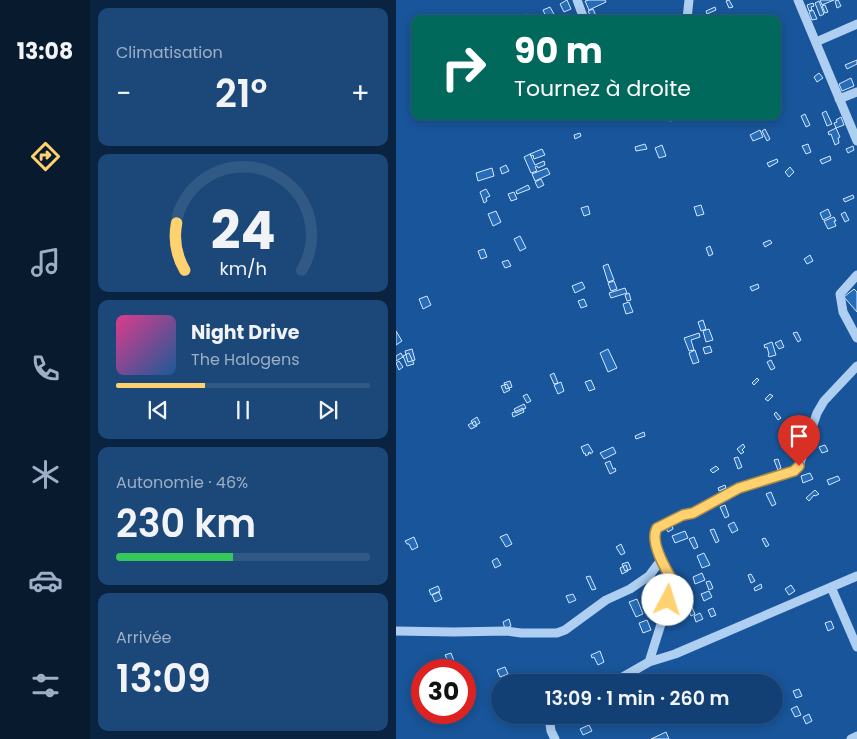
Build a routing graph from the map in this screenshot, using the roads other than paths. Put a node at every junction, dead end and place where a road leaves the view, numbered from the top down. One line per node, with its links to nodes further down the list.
1 (577, 0): 4 (street)
2 (689, 0): 5 (street)
3 (798, 0): 7 (street)
4 (583, 15)
5 (687, 15)
6 (857, 24): 7 (street)
7 (816, 42): 9 (street)
8 (857, 92): 9 (street)
9 (839, 99): 10 (street)
10 (857, 141)
11 (857, 275): 12 (street)
12 (857, 338)
13 (857, 366): 14 (street)
14 (661, 560): 17 (street); 19 (street)
15 (857, 576): 16 (street)
16 (831, 587): 18 (street); 19 (street)
17 (396, 631)
18 (857, 647)
19 (649, 662): 20 (street)
20 (628, 674)
21 (550, 724): 23 (street)
22 (857, 736): 24 (street)
23 (555, 739)
24 (850, 739)

